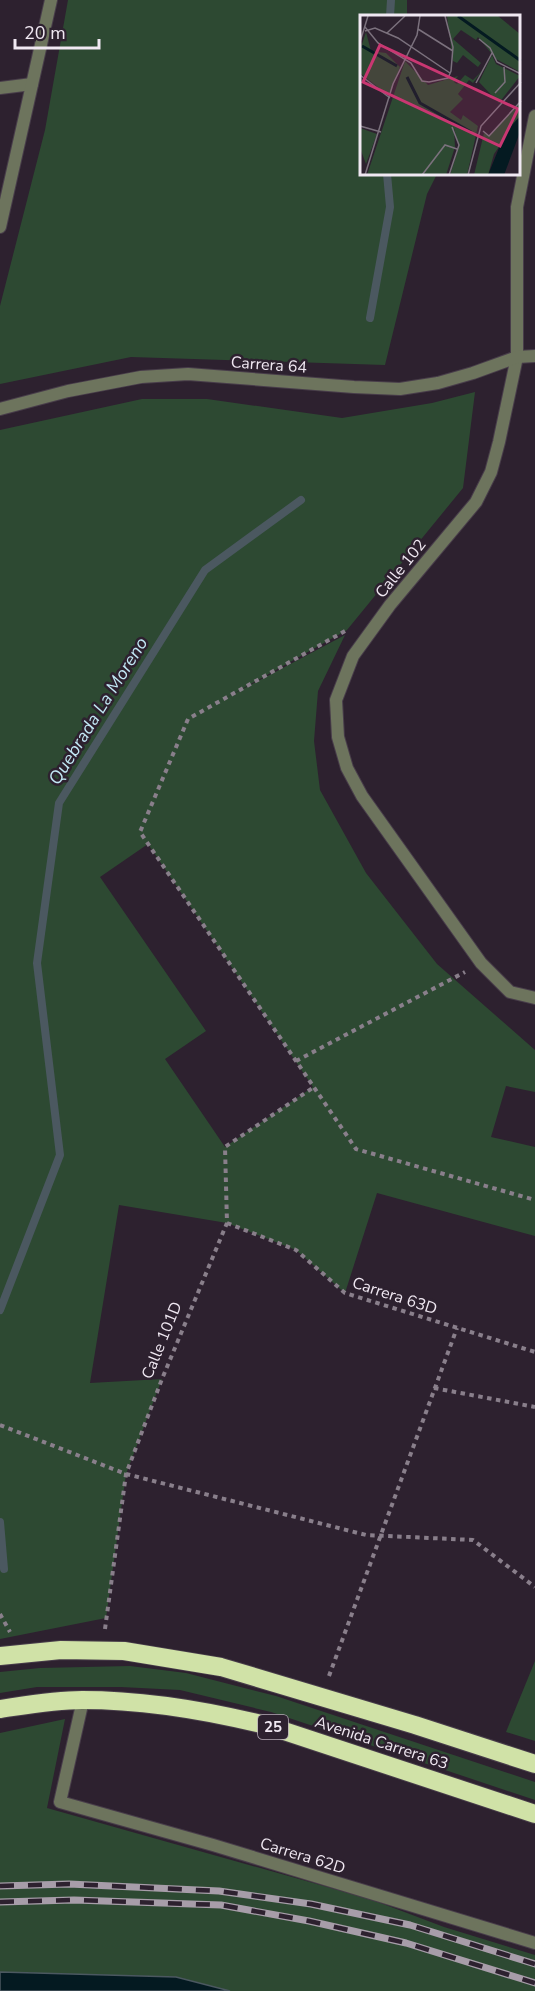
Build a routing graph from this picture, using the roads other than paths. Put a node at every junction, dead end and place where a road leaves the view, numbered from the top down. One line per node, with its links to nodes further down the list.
1 (51, 0): 2 (street)
2 (32, 84): 3 (street); 5 (street)
3 (0, 88)
4 (535, 116): 8 (street, Calle 102)
5 (5, 182): 6 (street)
6 (0, 227)
7 (535, 356): 8 (street, Carrera 64)
8 (517, 357): 9 (street, Carrera 64); 10 (street, Calle 102)
9 (0, 409)
10 (535, 998)
11 (0, 1656): 14 (highway, Avenida Carrera 63)
12 (83, 1700): 13 (highway, Avenida Carrera 63 / 25); 15 (highway, Avenida Carrera 63 / 25); 16 (street, Carrera 62D)
13 (0, 1708)
14 (535, 1764)
15 (535, 1814)
16 (535, 1943)

